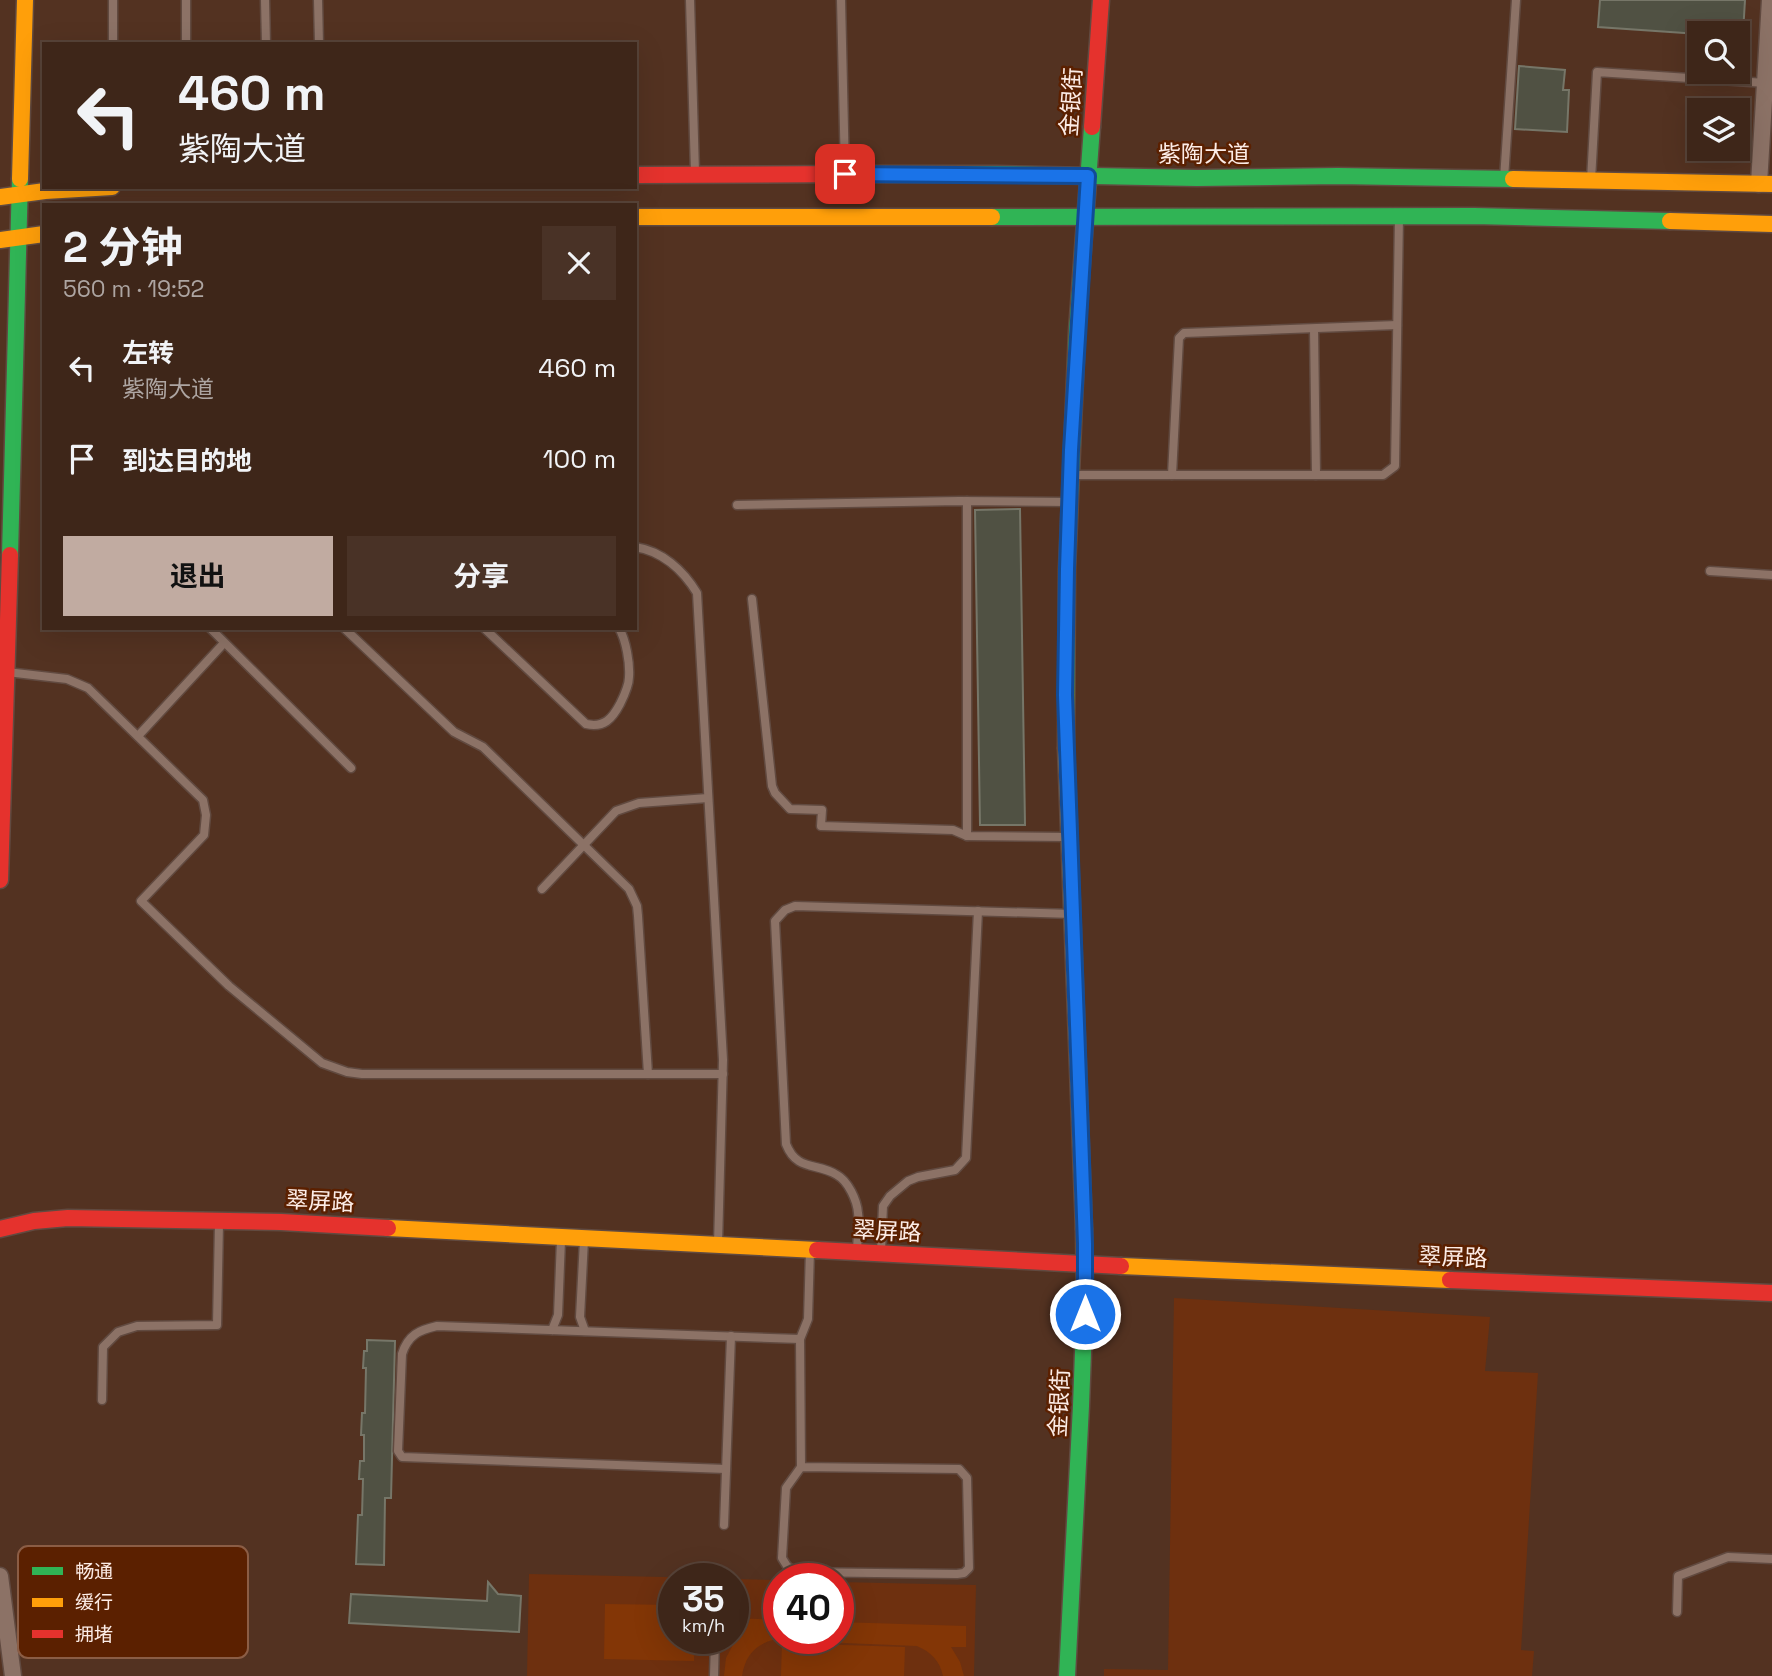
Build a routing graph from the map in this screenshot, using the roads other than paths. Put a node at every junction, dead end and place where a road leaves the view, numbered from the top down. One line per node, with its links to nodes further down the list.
1 (25, 0): 24 (street)
2 (113, 0): 11 (lane)
3 (186, 0): 12 (lane)
4 (265, 0): 13 (lane)
5 (318, 0): 14 (lane)
6 (690, 0): 16 (lane)
7 (841, 0): 17 (lane)
8 (1101, 0): 19 (street, 金银街)
9 (1516, 0): 20 (lane)
10 (1770, 0): 15 (street)
11 (113, 42)
12 (186, 42)
13 (266, 42)
14 (319, 42)
15 (1766, 83): 21 (lane); 22 (street)
16 (695, 174): 17 (street, 紫陶大道); 18 (street, 紫陶大道)
17 (845, 174): 19 (street, 紫陶大道)
18 (637, 175)
19 (1088, 176): 20 (street, 紫陶大道); 26 (street, 金银街)
20 (1504, 179): 21 (street, 紫陶大道)
21 (1591, 181): 22 (street, 紫陶大道)
22 (1766, 184)
23 (78, 189): 24 (street)
24 (20, 194): 25 (street); 31 (street)
25 (0, 197)
26 (1085, 216): 27 (street); 28 (street); 35 (street, 金银街)
27 (1399, 216): 29 (street); 33 (lane)
28 (637, 217)
29 (1772, 224)
30 (42, 234): 31 (street)
31 (19, 237): 32 (street); 41 (street)
32 (0, 240)
33 (1397, 325): 34 (lane); 37 (lane)
34 (1314, 328): 36 (lane); 37 (lane)
35 (1070, 475): 36 (lane); 39 (street, 金银街)
36 (1172, 475): 37 (lane)
37 (1316, 475)
38 (967, 501): 39 (lane); 40 (lane); 57 (lane)
39 (1069, 502): 58 (street, 金银街)
40 (737, 505)
41 (6, 510): 53 (street)
42 (637, 547): 56 (lane)
43 (1710, 571): 44 (lane)
44 (1772, 575)
45 (752, 599): 57 (lane)
46 (211, 630): 51 (lane)
47 (222, 630): 51 (lane)
48 (346, 630): 59 (lane)
49 (486, 630): 50 (lane)
50 (620, 630)
51 (216, 636): 52 (lane)
52 (224, 643): 54 (lane); 55 (lane)
53 (7, 672): 54 (lane); 60 (street)
54 (138, 736): 64 (lane)
55 (351, 768)
56 (709, 798): 59 (lane); 65 (lane)
57 (967, 836): 58 (lane)
58 (1070, 837): 63 (street, 金银街)
59 (584, 845): 61 (lane); 64 (lane)
60 (0, 880)
61 (542, 889)
62 (978, 911): 63 (lane); 72 (lane); 73 (lane)
63 (1073, 914): 74 (street, 金银街)
64 (648, 1074): 65 (lane)
65 (723, 1074): 70 (lane)
66 (219, 1221): 67 (street, 翠屏路); 68 (street, 翠屏路); 80 (lane)
67 (0, 1229)
68 (561, 1237): 69 (street, 翠屏路); 76 (lane)
69 (584, 1238): 70 (street, 翠屏路); 77 (lane)
70 (719, 1245): 71 (street, 翠屏路)
71 (810, 1250): 72 (street, 翠屏路); 79 (lane)
72 (857, 1252): 73 (street, 翠屏路)
73 (881, 1253): 74 (street, 翠屏路)
74 (1085, 1264): 75 (street, 翠屏路); 90 (street, 金银街)
75 (1772, 1293)
76 (552, 1330): 77 (lane); 82 (lane)
77 (585, 1331): 78 (lane)
78 (731, 1336): 79 (lane); 82 (lane)
79 (800, 1339): 81 (lane)
80 (102, 1400)
81 (801, 1467): 81 (lane)
82 (726, 1469): 83 (lane)
83 (724, 1525)
84 (1772, 1559): 86 (lane)
85 (0, 1576): 88 (street)
86 (1677, 1612)
87 (714, 1654): 89 (lane)
88 (13, 1676)
89 (713, 1676)
90 (1067, 1676)

